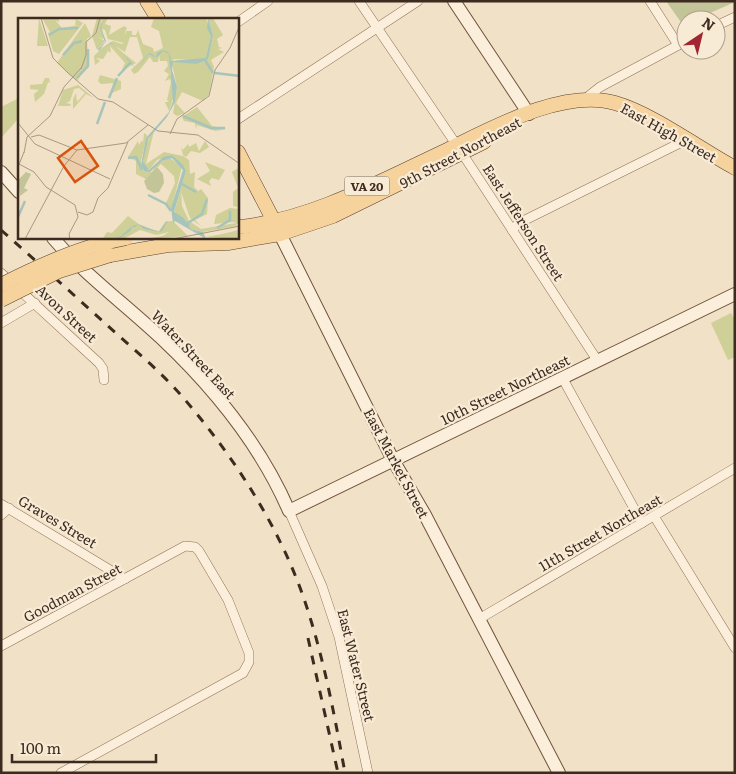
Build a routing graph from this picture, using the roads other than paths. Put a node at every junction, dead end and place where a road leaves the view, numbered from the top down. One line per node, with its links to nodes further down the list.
1 (147, 1): 7 (main road)
2 (268, 1): 8 (street)
3 (359, 1): 9 (street, East Jefferson Street)
4 (418, 1): 9 (street)
5 (454, 1): 13 (street)
6 (650, 1): 10 (street)
7 (157, 18)
8 (239, 21)
9 (378, 28): 14 (street); 16 (street, East Jefferson Street)
10 (676, 35)
11 (676, 46): 12 (street)
12 (585, 99): 13 (main road, East High Street); 15 (main road, East High Street)
13 (529, 114): 16 (main road, 9th Street Northeast)
14 (239, 118)
15 (686, 140): 18 (main road, East High Street); 23 (street)
16 (459, 149): 22 (main road, 9th Street Northeast); 23 (street, East Jefferson Street)
17 (239, 154): 22 (main road, East Market Street)
18 (735, 168)
19 (1, 172): 20 (street)
20 (18, 191)
21 (239, 226): 22 (main road, 9th Street Northeast)
22 (277, 228): 29 (main road, 9th Street Northeast, bridge); 35 (street, East Market Street)
23 (512, 230): 32 (street, East Jefferson Street)
24 (54, 239): 38 (street, Water Street East)
25 (118, 239): 27 (main road, bridge)
26 (1, 273): 30 (street, Avon Street)
27 (1, 285)
28 (735, 294): 32 (street, 10th Street Northeast)
29 (1, 300)
30 (35, 302): 31 (street); 34 (street, Avon Street)
31 (1, 323)
32 (597, 360): 33 (street, 10th Street Northeast)
33 (563, 379): 35 (street, 10th Street Northeast); 41 (street)
34 (104, 380)
35 (393, 460): 38 (street, 10th Street Northeast); 43 (street, East Market Street)
36 (735, 468): 40 (street, 11th Street Northeast)
37 (5, 506): 39 (street); 42 (street, Graves Street)
38 (289, 511): 47 (street, East Water Street)
39 (1, 515)
40 (654, 516): 41 (street, 11th Street Northeast); 45 (street)
41 (642, 524): 43 (street, 11th Street Northeast)
42 (125, 579): 44 (street, Goodman Street); 46 (street, Goodman Street)
43 (479, 619): 48 (street, East Market Street)
44 (1, 646)
45 (735, 648)
46 (61, 773)
47 (368, 773)
48 (559, 773)

